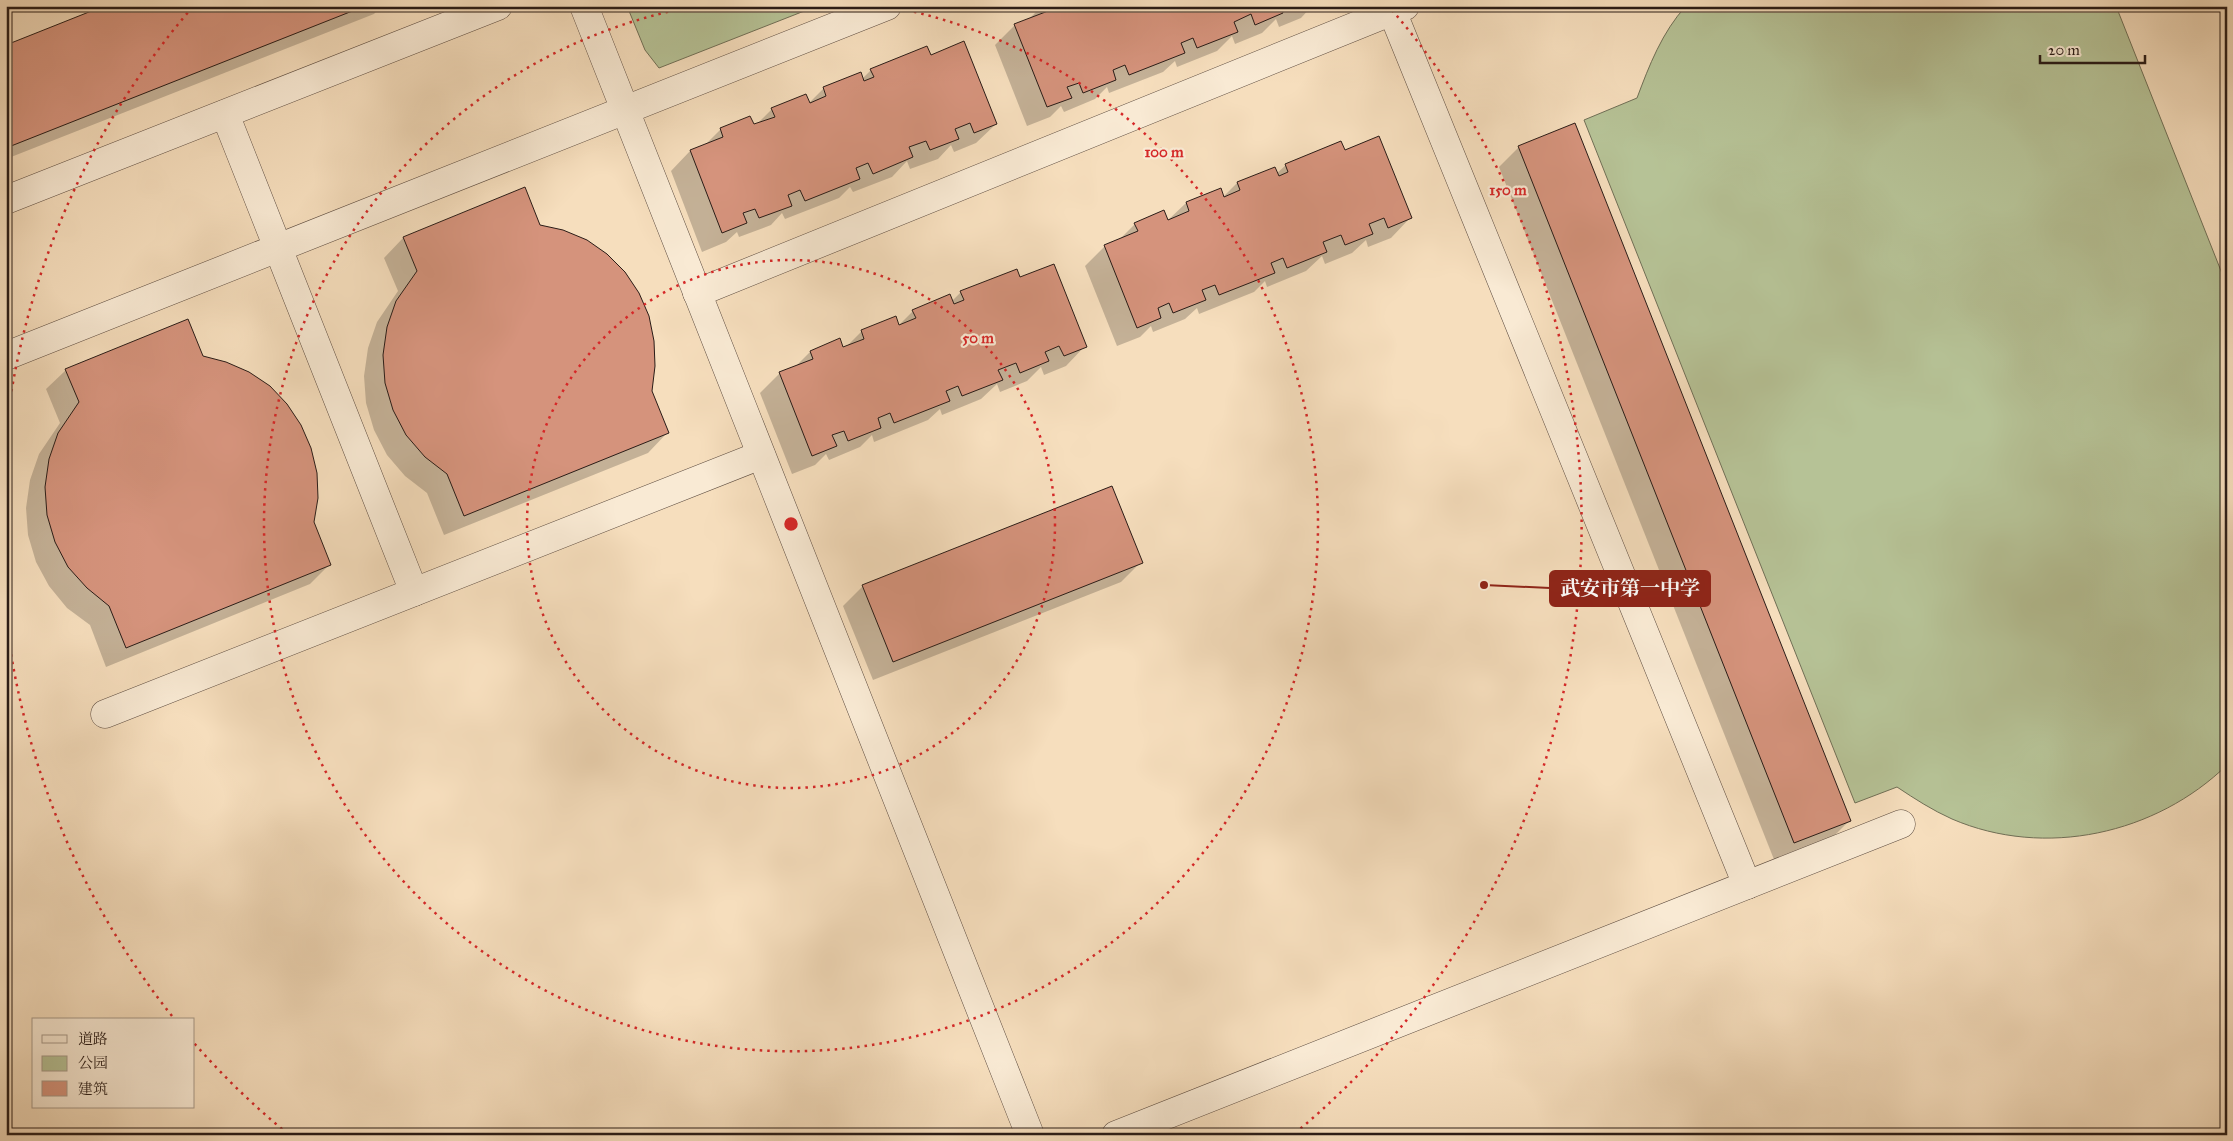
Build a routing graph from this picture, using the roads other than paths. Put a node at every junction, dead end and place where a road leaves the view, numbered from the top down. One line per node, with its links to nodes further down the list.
1 (498, 6): 6 (lane)
2 (584, 6): 5 (lane)
3 (886, 6): 5 (lane)
4 (1396, 8): 9 (lane); 15 (lane)
5 (625, 110): 8 (lane); 9 (lane)
6 (225, 114): 7 (lane); 8 (lane)
7 (6, 200)
8 (278, 248): 10 (lane); 12 (lane)
9 (697, 293): 11 (lane)
10 (6, 356)
11 (761, 455): 12 (lane); 16 (lane)
12 (414, 592): 13 (lane)
13 (105, 714)
14 (1901, 824): 15 (lane)
15 (1747, 885): 17 (lane)
16 (1030, 1135)
17 (1116, 1135)

